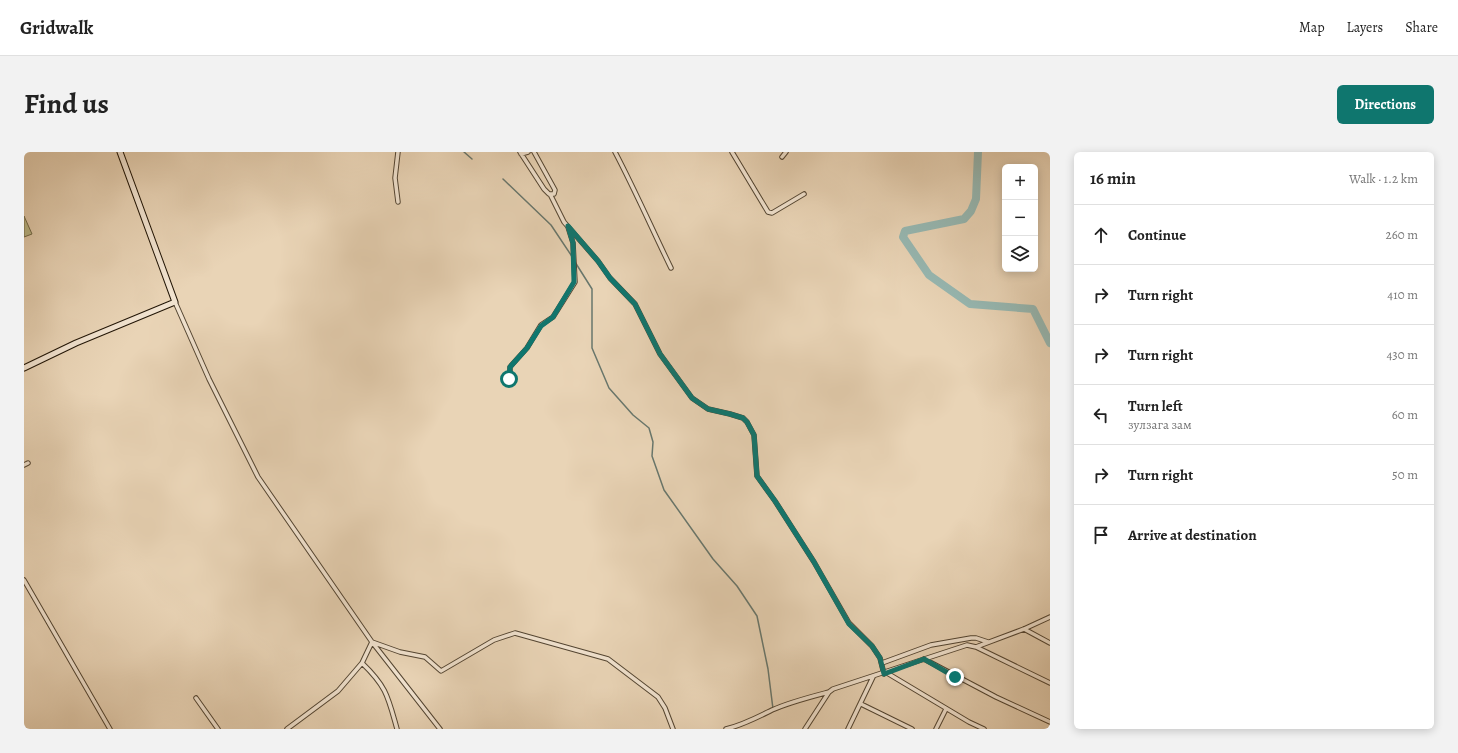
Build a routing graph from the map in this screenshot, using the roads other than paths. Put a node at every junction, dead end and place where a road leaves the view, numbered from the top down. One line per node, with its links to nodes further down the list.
1 (120, 152): 15 (street)
2 (398, 152): 12 (street)
3 (528, 152): 8 (street)
4 (534, 152): 10 (street)
5 (615, 152): 14 (street)
6 (732, 152): 11 (street)
7 (786, 152): 9 (street)
8 (521, 153): 10 (street)
9 (782, 157)
10 (550, 194): 13 (street)
11 (804, 194)
12 (398, 202)
13 (568, 226): 17 (street); 27 (street)
14 (671, 268)
15 (175, 302): 16 (street); 21 (street)
16 (24, 368)
17 (510, 384)
18 (24, 580): 36 (street)
19 (1050, 617): 20 (street)
20 (1024, 629): 22 (street); 23 (street)
21 (372, 642): 26 (street); 40 (street); 41 (street)
22 (1050, 642)
23 (988, 643): 24 (street); 27 (street)
24 (976, 647): 25 (street); 30 (street)
25 (924, 659): 28 (street); 35 (street)
26 (362, 663): 38 (street); 39 (street)
27 (882, 663): 28 (street)
28 (885, 673): 29 (street); 34 (street)
29 (873, 677): 31 (street); 33 (street)
30 (1050, 683)
31 (829, 692): 42 (street); 43 (street)
32 (196, 698): 37 (street)
33 (861, 704): 44 (street); 45 (street)
34 (946, 709): 46 (street); 47 (street)
35 (1050, 722)
36 (110, 729)
37 (218, 729)
38 (288, 729)
39 (397, 729)
40 (440, 729)
41 (673, 729)
42 (726, 729)
43 (805, 729)
44 (848, 729)
45 (912, 729)
46 (936, 729)
47 (984, 729)

